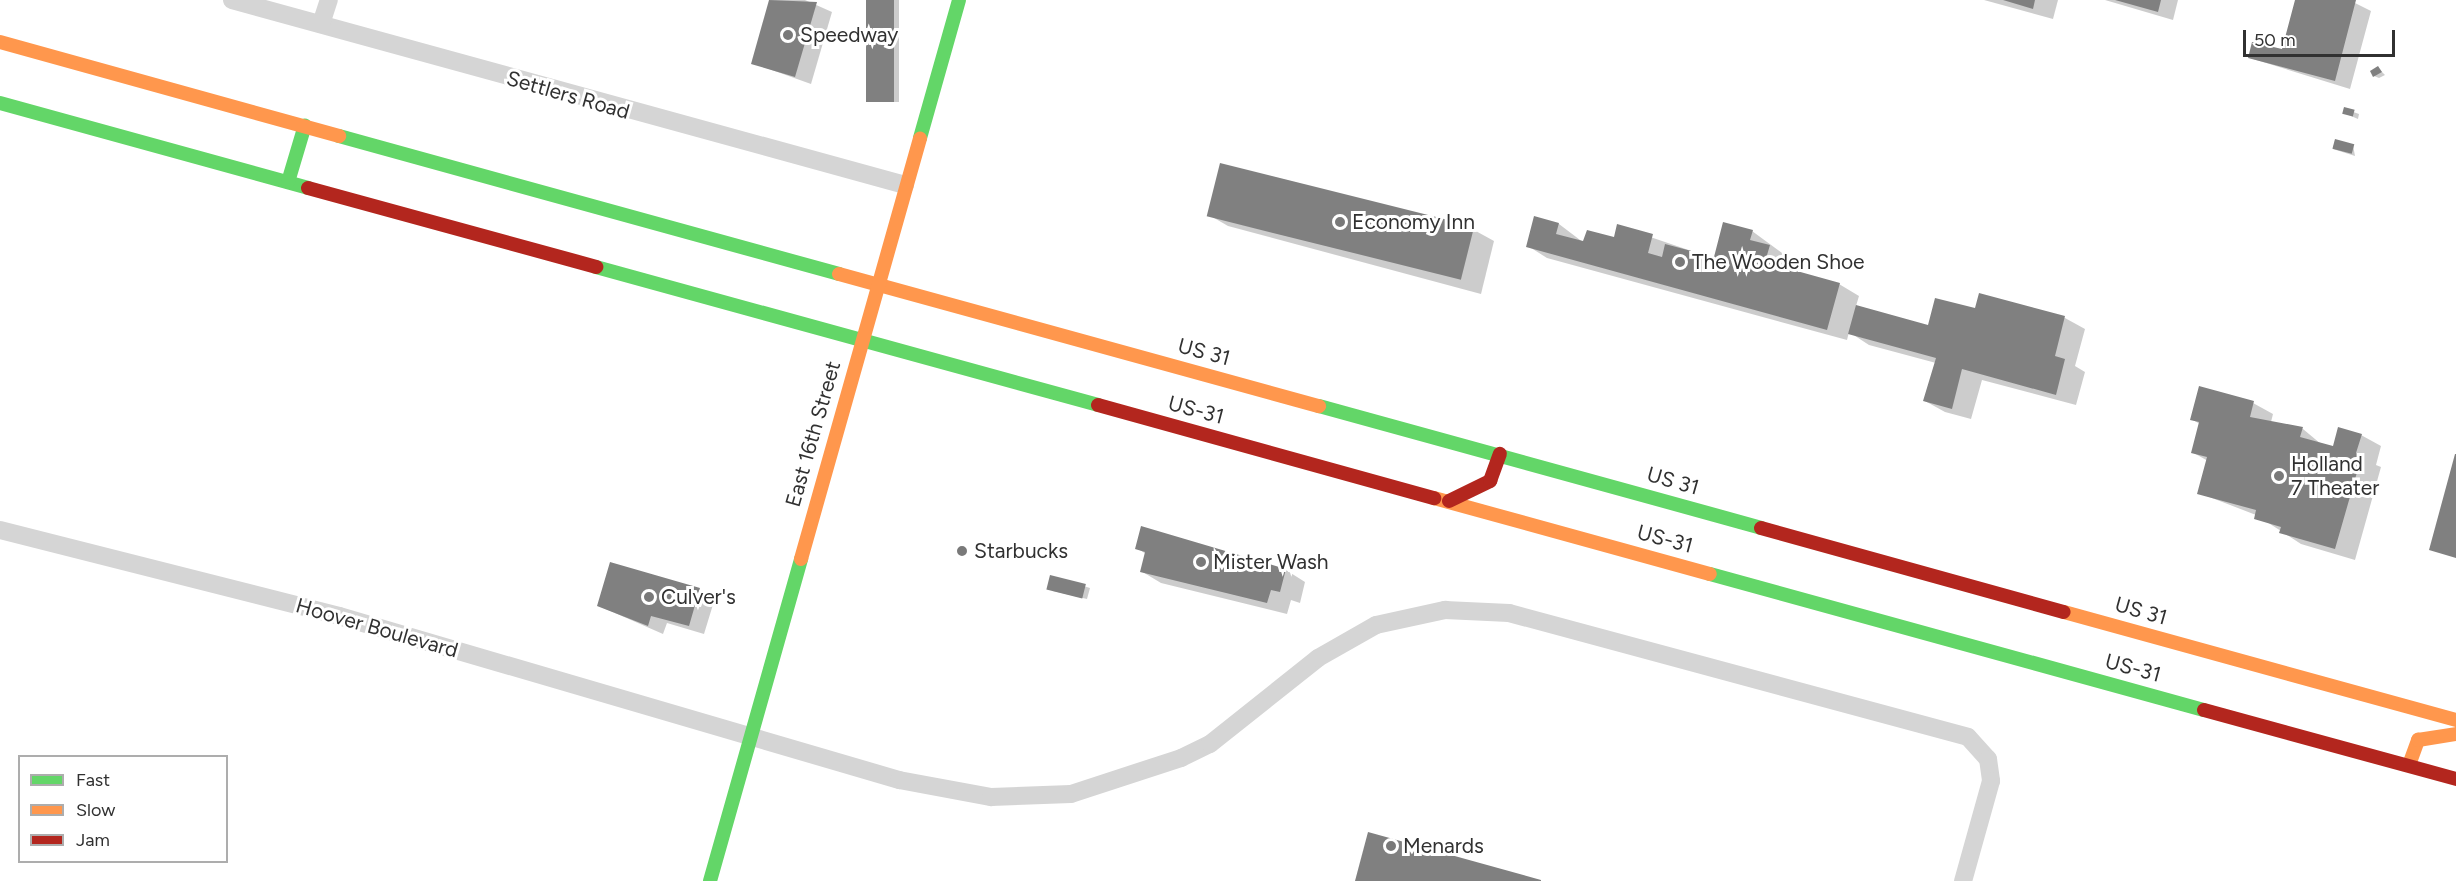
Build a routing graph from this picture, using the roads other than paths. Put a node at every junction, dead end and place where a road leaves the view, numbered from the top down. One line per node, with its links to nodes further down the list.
1 (232, 0): 4 (street, Settlers Road)
2 (329, 0): 4 (street)
3 (959, 0): 9 (main road, East 16th Street)
4 (321, 24): 9 (street, Settlers Road)
5 (0, 42): 7 (main road, US 31)
6 (0, 103): 8 (main road, US-31)
7 (305, 124): 8 (main road); 10 (main road, US 31)
8 (288, 182): 11 (main road, US-31)
9 (905, 185): 10 (main road, East 16th Street)
10 (878, 285): 11 (main road, East 16th Street); 12 (main road, US 31 / US 31)
11 (862, 340): 13 (main road, US-31); 16 (main road, East 16th Street)
12 (1500, 454): 13 (main road); 15 (main road, US 31 / US 31)
13 (1449, 501): 18 (main road, US-31)
14 (0, 530): 16 (street, Hoover Boulevard)
15 (2456, 720)
16 (752, 734): 20 (main road, East 16th Street); 21 (street, Hoover Boulevard)
17 (2456, 734): 18 (main road)
18 (2409, 765): 19 (main road, US-31)
19 (2456, 779)
20 (710, 881)
21 (1962, 881)

